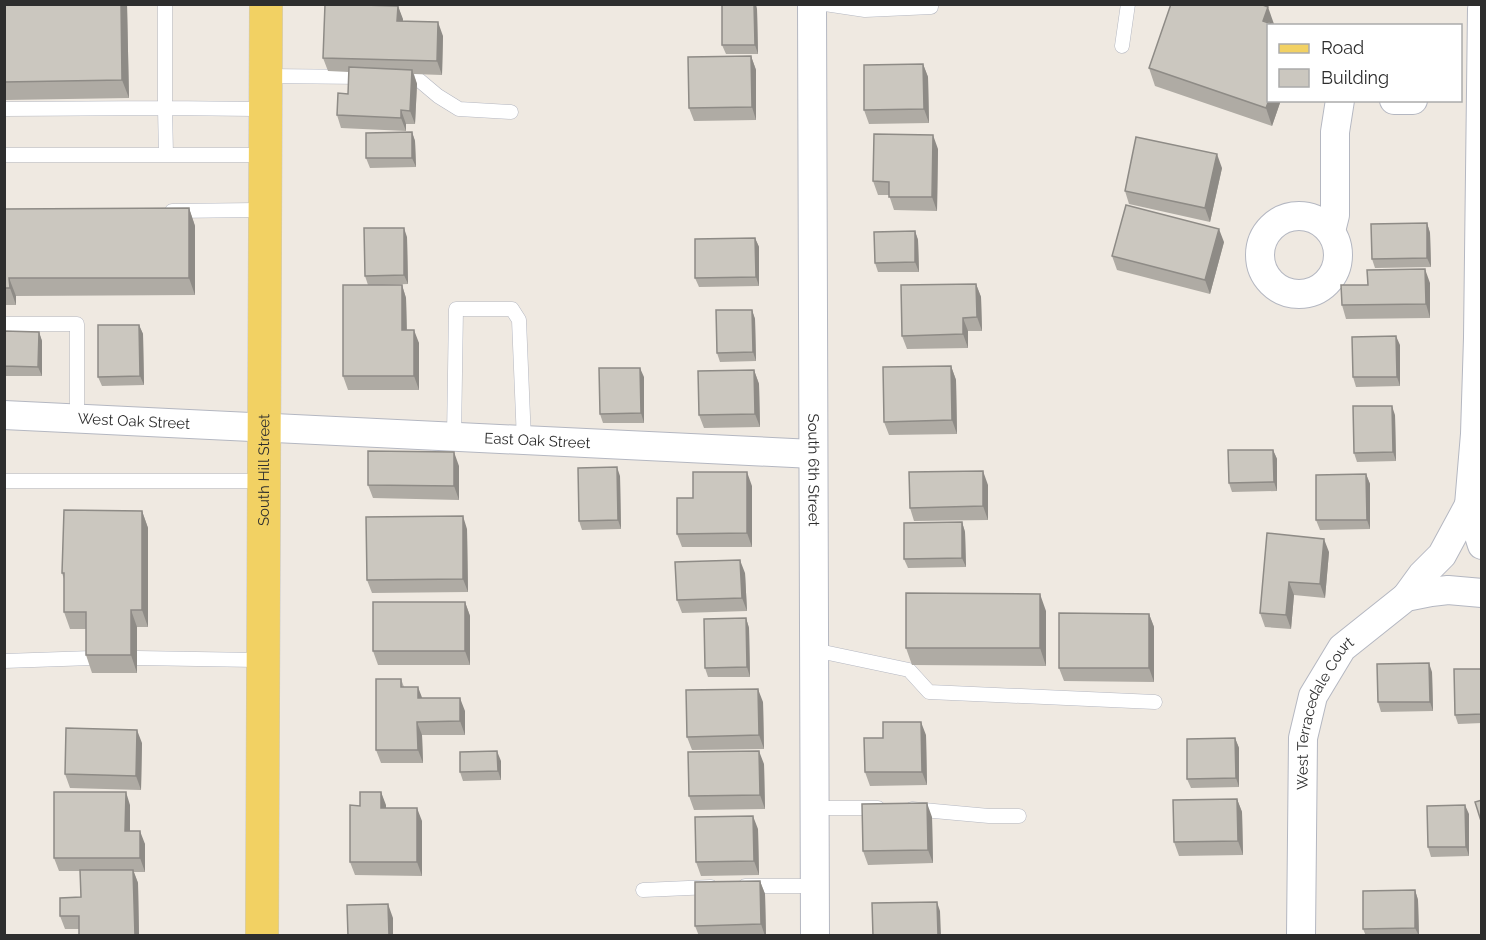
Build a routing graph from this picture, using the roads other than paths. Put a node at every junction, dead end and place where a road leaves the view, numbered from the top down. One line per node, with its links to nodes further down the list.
1 (165, 4): 12 (lane)
2 (266, 4): 9 (main road, South Hill Street)
3 (812, 4): 28 (street, South 6th Street)
4 (825, 4): 5 (lane)
5 (932, 4)
6 (1128, 4): 8 (lane)
7 (1482, 9): 10 (street)
8 (1122, 46)
9 (266, 76): 14 (main road, South Hill Street); 15 (lane)
10 (1471, 98): 31 (street)
11 (1340, 102): 21 (street)
12 (165, 108): 13 (lane); 14 (lane); 17 (lane)
13 (4, 109)
14 (265, 109): 18 (main road, South Hill Street)
15 (511, 112)
16 (4, 155): 17 (lane)
17 (166, 155): 18 (lane)
18 (265, 155): 19 (main road, South Hill Street)
19 (265, 210): 20 (lane); 25 (main road, South Hill Street)
20 (158, 211)
21 (1331, 231)
22 (4, 324): 24 (lane)
23 (4, 415): 24 (street, West Oak Street)
24 (77, 418): 25 (street, West Oak Street)
25 (263, 428): 26 (street, East Oak Street); 30 (main road, South Hill Street)
26 (454, 437): 27 (street, East Oak Street); 27 (lane)
27 (524, 441): 28 (street, East Oak Street)
28 (813, 454): 35 (street, South 6th Street)
29 (4, 481): 30 (lane)
30 (263, 481): 38 (main road, South Hill Street)
31 (1469, 506): 32 (street); 34 (street)
32 (1482, 544)
33 (1482, 593): 34 (street, West Terracedale Court)
34 (1406, 597): 47 (street, West Terracedale Court)
35 (814, 650): 40 (lane); 41 (street, South 6th Street)
36 (92, 658): 39 (lane)
37 (137, 658): 38 (lane)
38 (262, 660): 45 (main road, South Hill Street)
39 (4, 661)
40 (1155, 702)
41 (814, 808): 42 (lane); 43 (street, South 6th Street)
42 (1019, 816)
43 (815, 886): 44 (lane); 46 (street, South 6th Street)
44 (643, 890)
45 (262, 936)
46 (815, 936)
47 (1301, 936)

